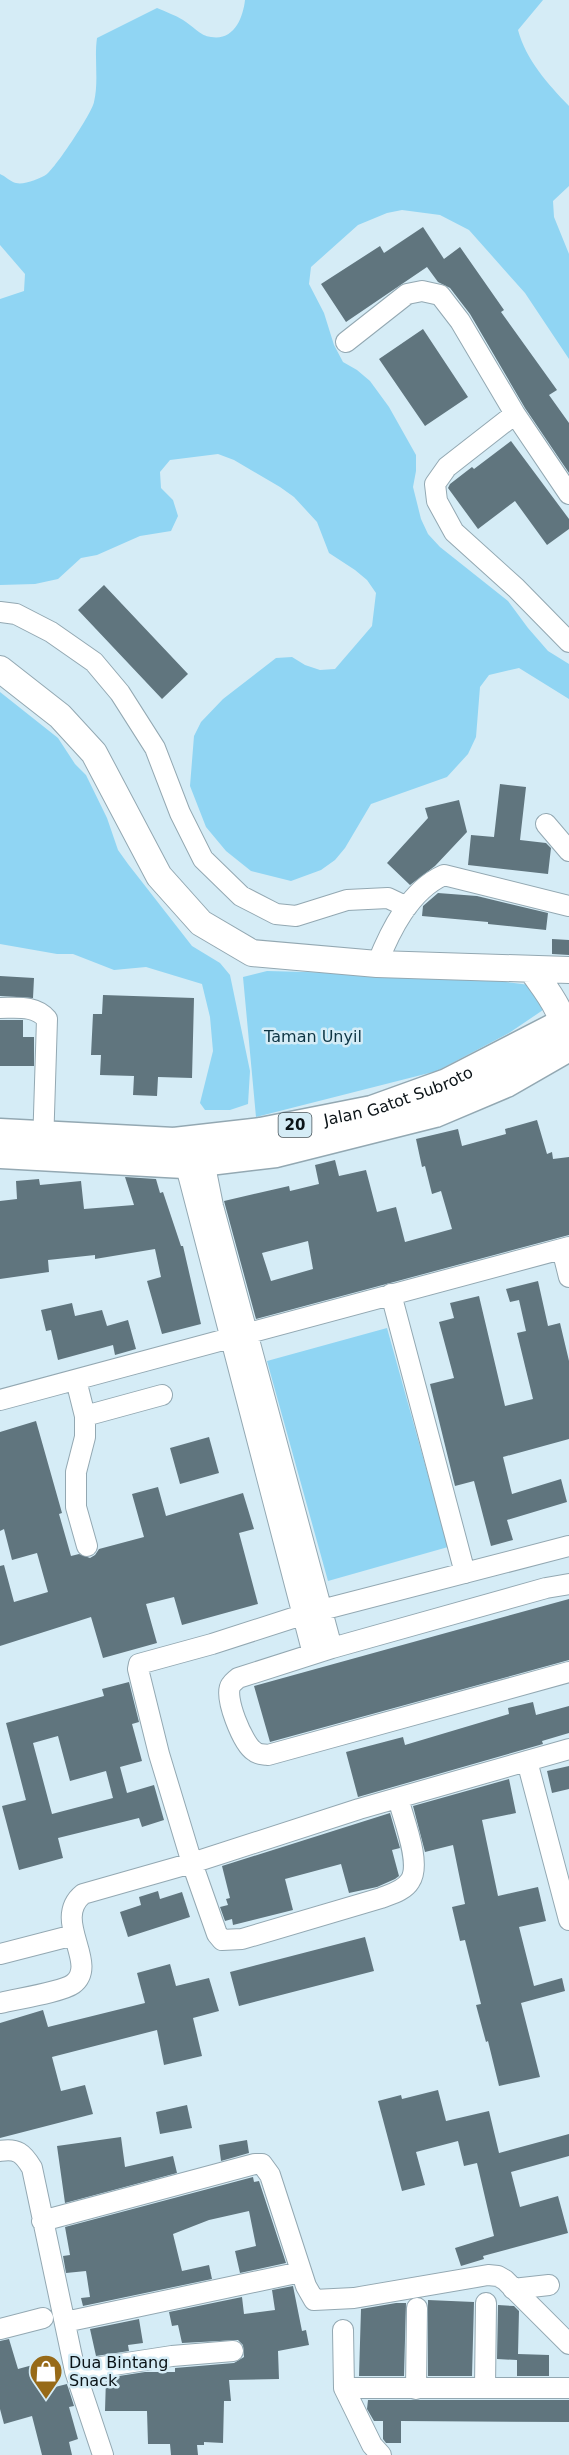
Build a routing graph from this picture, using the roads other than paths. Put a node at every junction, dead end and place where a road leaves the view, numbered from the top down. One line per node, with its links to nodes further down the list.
1 (346, 342): 2 (street)
2 (515, 414): 3 (street); 5 (street)
3 (569, 494)
4 (0, 612): 10 (street)
5 (569, 642)
6 (0, 669): 11 (main road)
7 (546, 824): 8 (street)
8 (569, 851)
9 (569, 906): 10 (street)
10 (407, 907): 11 (street)
11 (377, 964): 12 (main road)
12 (532, 970): 13 (main road); 15 (main road)
13 (569, 970)
14 (0, 1008): 17 (street)
15 (563, 1037): 18 (highway, Jalan Gatot Subroto / 20)
16 (0, 1133): 17 (highway, Jalan Gatot Subroto / 20)
17 (43, 1146): 18 (highway, Jalan Gatot Subroto / 20); 19 (highway, Jalan Gatot Subroto / 20)
18 (192, 1151): 23 (street)
19 (0, 1154)
20 (565, 1248): 21 (street); 22 (street)
21 (569, 1277)
22 (391, 1294): 23 (street); 31 (street)
23 (239, 1334): 24 (street); 28 (street)
24 (76, 1380): 26 (street); 27 (street)
25 (162, 1395): 27 (street)
26 (0, 1400)
27 (85, 1416): 29 (street)
28 (262, 1424): 33 (street); 34 (street)
29 (87, 1546)
30 (569, 1546): 31 (street)
31 (465, 1573): 33 (street)
32 (569, 1584): 35 (street)
33 (323, 1610): 34 (street); 35 (street)
34 (302, 1615): 36 (street); 41 (street)
35 (332, 1648): 36 (street)
36 (313, 1654): 37 (street)
37 (569, 1672)
38 (569, 1749): 39 (street)
39 (527, 1761): 40 (street); 42 (street)
40 (398, 1798): 41 (street); 41 (street)
41 (192, 1863): 43 (street)
42 (569, 1920)
43 (74, 1935): 44 (street); 45 (street)
44 (0, 1954)
45 (0, 2003)
46 (0, 2151): 47 (street)
47 (42, 2221): 48 (street); 54 (street)
48 (302, 2272): 50 (street); 54 (street)
49 (549, 2285): 50 (street)
50 (513, 2289): 55 (street)
51 (486, 2303): 61 (street)
52 (417, 2308): 64 (street)
53 (43, 2318): 56 (street)
54 (65, 2322): 60 (street)
55 (560, 2323): 58 (street)
56 (0, 2329)
57 (343, 2330): 62 (street)
58 (569, 2344)
59 (232, 2351): 60 (street)
60 (75, 2371): 65 (street)
61 (484, 2387): 63 (street); 64 (street)
62 (344, 2388): 64 (street); 66 (street)
63 (569, 2388)
64 (416, 2389)
65 (103, 2455)
66 (381, 2455)

